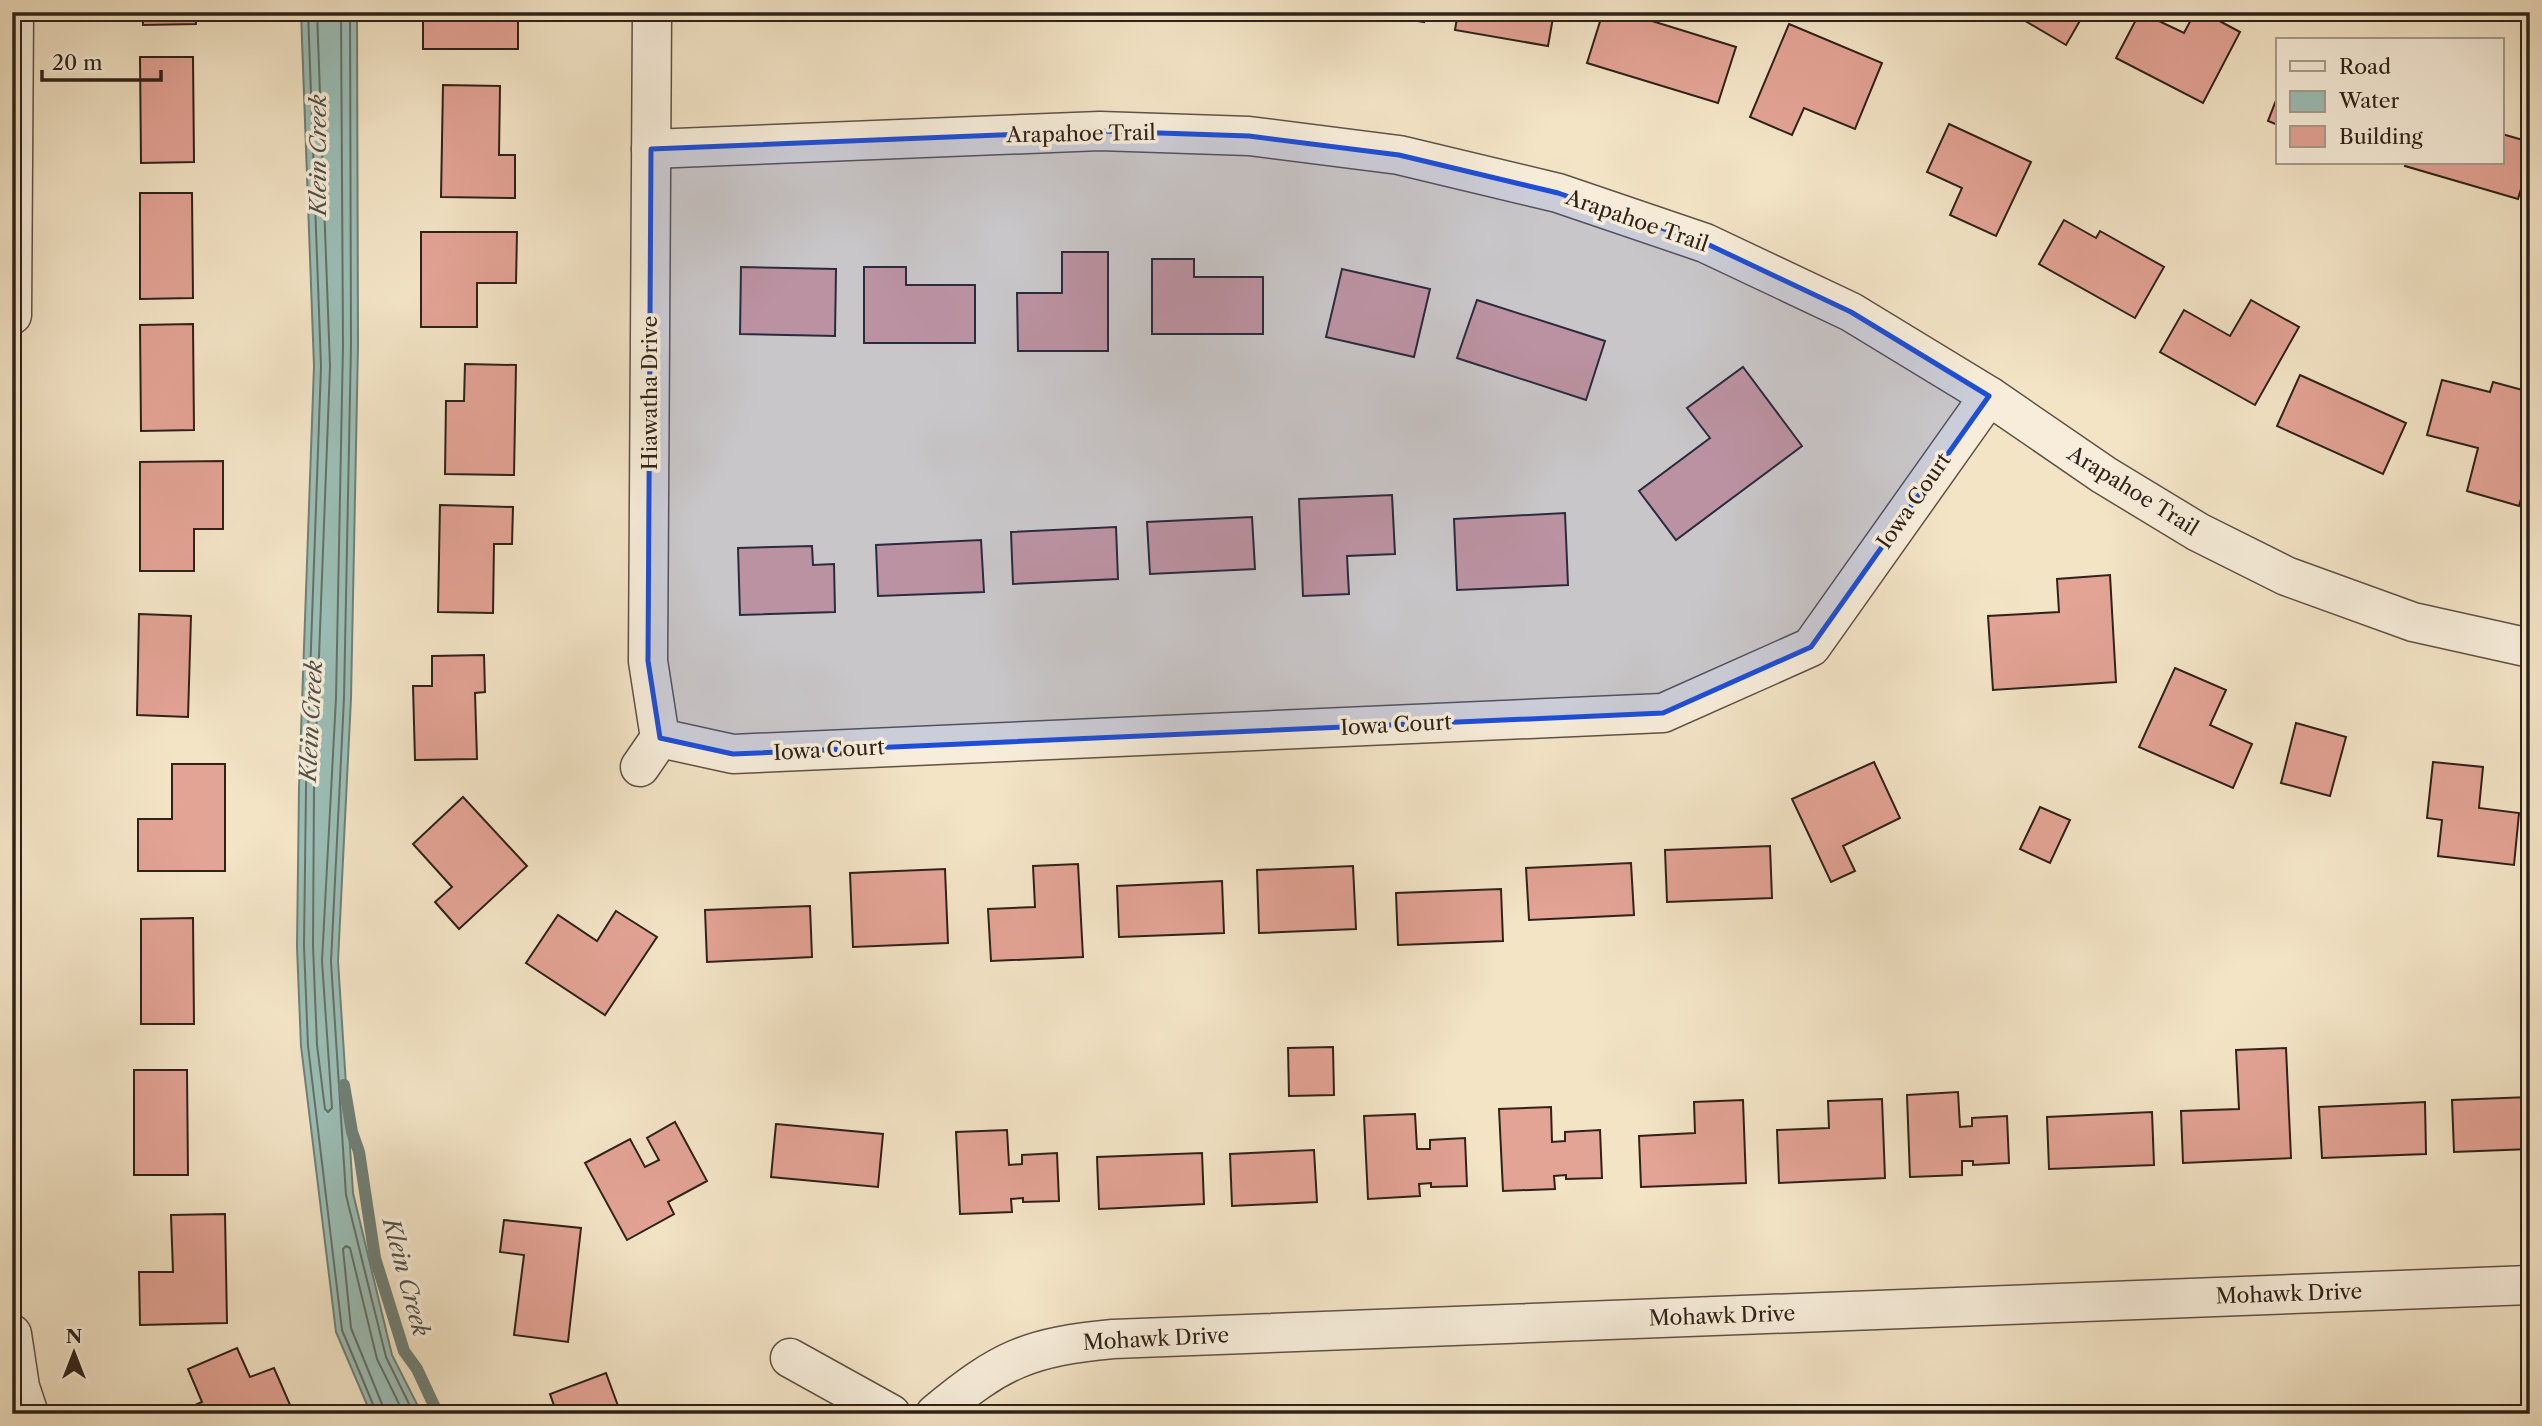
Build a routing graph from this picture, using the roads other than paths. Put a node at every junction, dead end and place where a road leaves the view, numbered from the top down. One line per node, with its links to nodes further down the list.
1 (14, 12): 4 (street)
2 (652, 12): 3 (street, Hiawatha Drive)
3 (651, 149): 6 (street, Arapahoe Trail); 8 (street, Hiawatha Drive)
4 (13, 200): 5 (street)
5 (12, 315)
6 (1989, 396): 7 (street, Arapahoe Trail); 8 (street, Iowa Court)
7 (2530, 649)
8 (650, 752)
9 (2530, 1285): 14 (street, Mohawk Drive)
10 (12, 1334): 12 (street)
11 (790, 1358): 13 (street)
12 (29, 1414)
13 (891, 1414)
14 (935, 1414)

